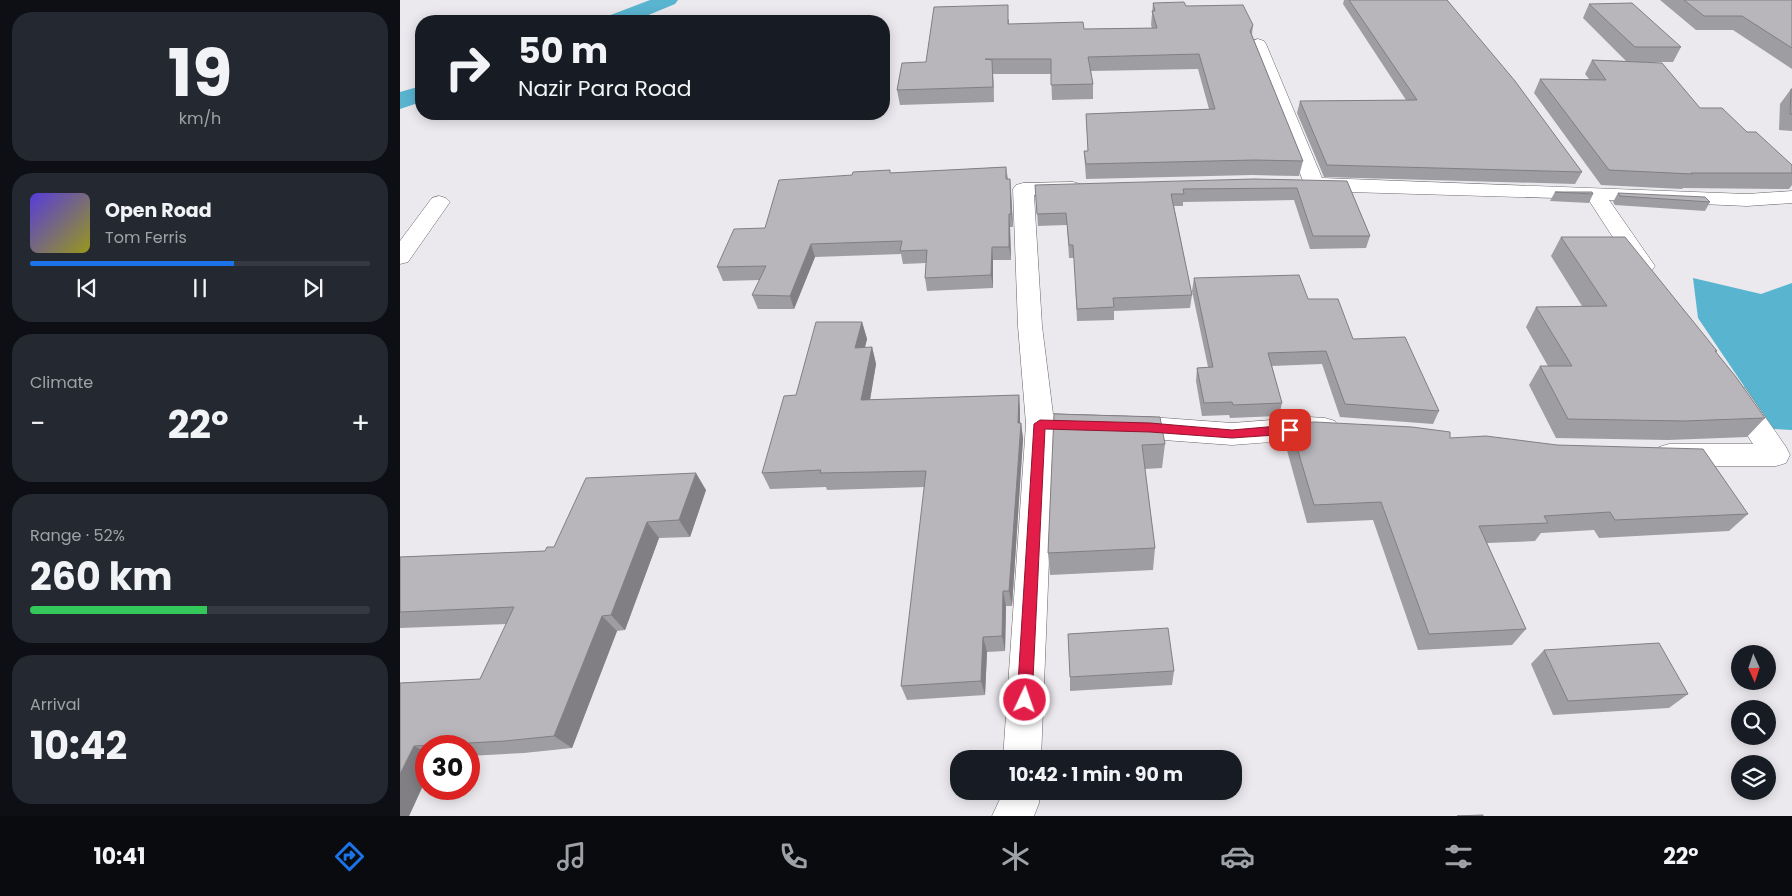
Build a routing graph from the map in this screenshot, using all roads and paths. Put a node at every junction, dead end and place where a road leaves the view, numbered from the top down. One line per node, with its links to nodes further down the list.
1 (1258, 44): 3 (street)
2 (1288, 184): 3 (street)
3 (1315, 184): 4 (street)
4 (1589, 185): 6 (street); 9 (street)
5 (1092, 187): 11 (street)
6 (1792, 197)
7 (440, 202): 8 (street)
8 (400, 257)
9 (1660, 288)
10 (1724, 379): 14 (street)
11 (1040, 424): 12 (street); 15 (street)
12 (1347, 430)
13 (1643, 454): 14 (street)
14 (1784, 455)
15 (1022, 750)
16 (1019, 800): 17 (street)
17 (1012, 816)

